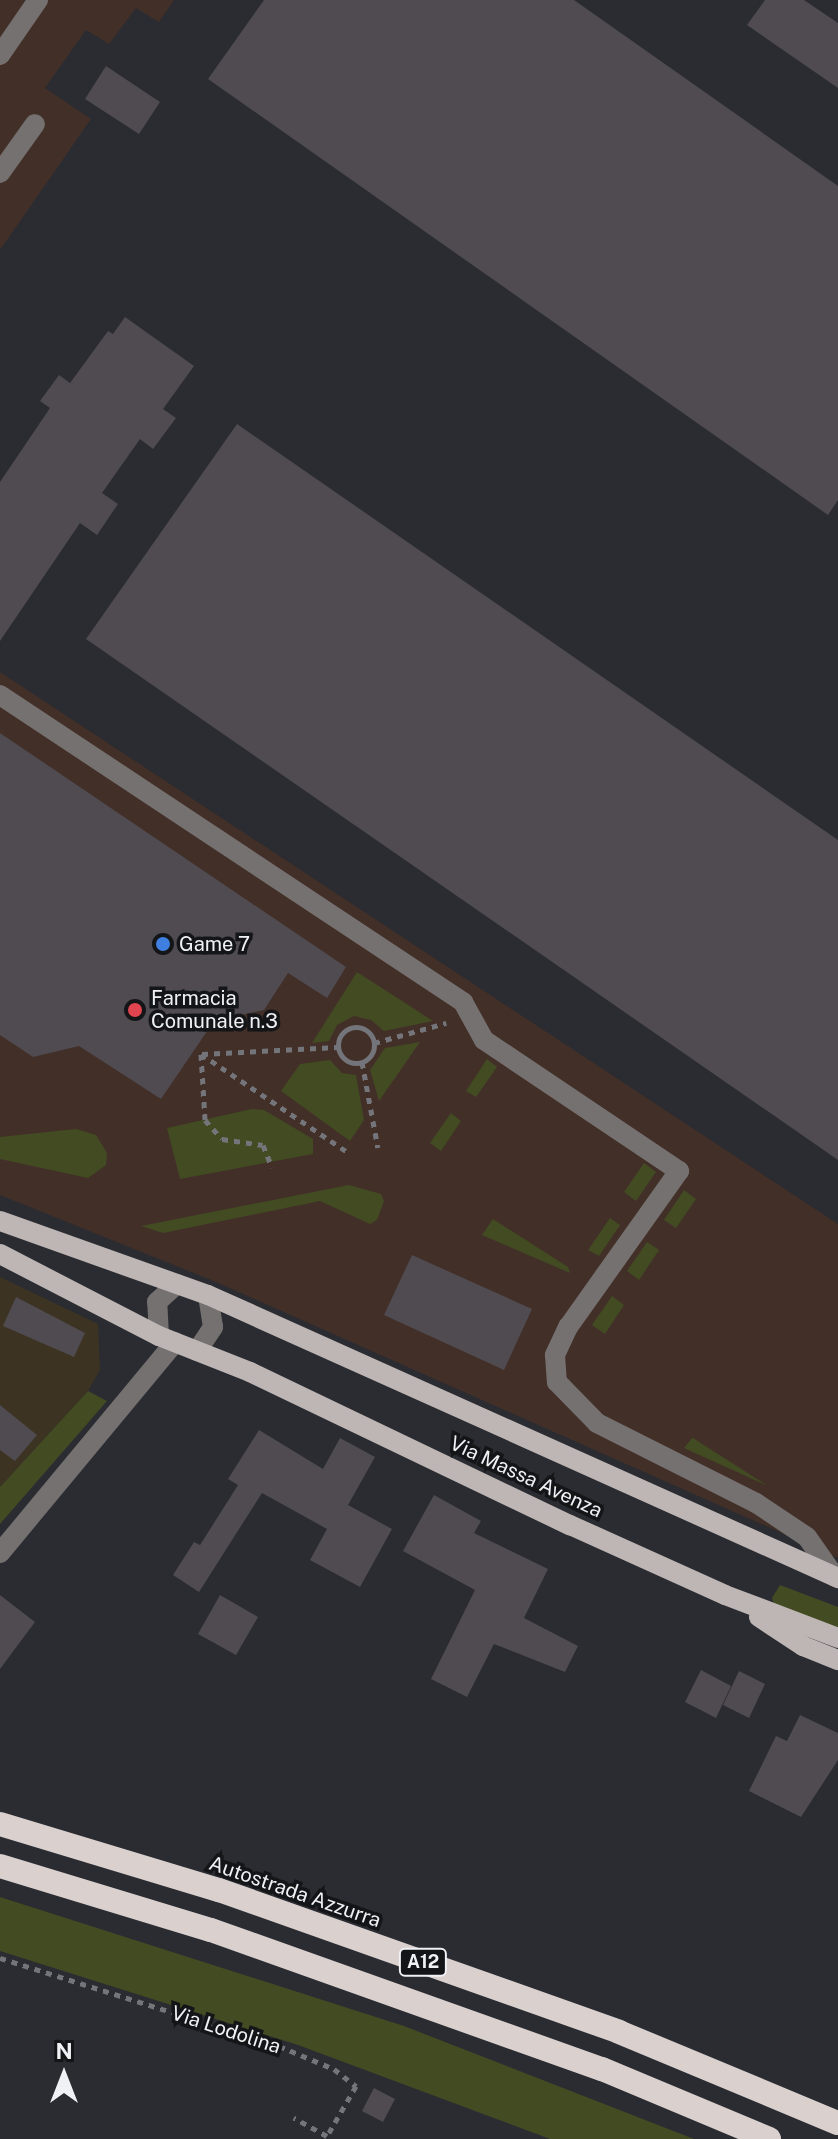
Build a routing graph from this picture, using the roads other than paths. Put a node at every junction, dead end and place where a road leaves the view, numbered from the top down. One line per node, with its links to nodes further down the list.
1 (38, 0): 2 (street)
2 (0, 55)
3 (35, 124): 4 (street)
4 (0, 173)
5 (0, 695): 13 (street)
6 (0, 1221): 8 (main road, Via Massa Avenza)
7 (0, 1254): 10 (main road, Via Massa Avenza)
8 (177, 1284): 9 (main road, Via Massa Avenza); 10 (street)
9 (208, 1295): 11 (street); 13 (main road, Via Massa Avenza)
10 (167, 1339): 11 (main road, Via Massa Avenza); 12 (street)
11 (197, 1351): 14 (main road, Via Massa Avenza)
12 (0, 1553)
13 (836, 1578)
14 (725, 1595): 15 (main road, Via Massa Avenza); 16 (main road)
15 (838, 1638)
16 (838, 1660)
17 (0, 1824): 19 (highway, Autostrada Azzurra / A12)
18 (0, 1866): 20 (highway, A12)
19 (838, 2123)
20 (769, 2139)

